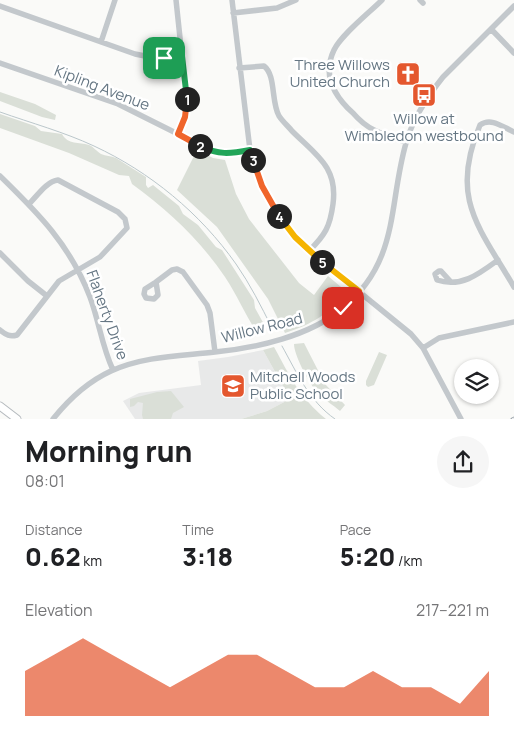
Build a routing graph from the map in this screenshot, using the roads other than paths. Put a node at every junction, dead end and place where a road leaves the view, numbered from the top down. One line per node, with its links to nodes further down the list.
1 (115, 0): 10 (street)
2 (176, 0): 12 (street)
3 (232, 0): 8 (street)
4 (296, 0): 8 (street)
5 (382, 0): 17 (street)
6 (0, 6): 10 (street)
7 (514, 6): 9 (street, Willow Road)
8 (233, 13): 14 (street)
9 (491, 30): 11 (street); 17 (street, Willow Road)
10 (101, 42): 12 (street)
11 (514, 53)
12 (182, 56): 16 (street)
13 (0, 63): 16 (street, Kipling Avenue)
14 (239, 68): 18 (street); 21 (street)
15 (514, 132): 23 (street)
16 (178, 134): 18 (street, Kipling Avenue)
17 (406, 142): 28 (street, Willow Road)
18 (250, 150): 21 (street)
19 (0, 176): 20 (street, Flaherty Drive)
20 (29, 204): 24 (street, Flaherty Drive); 24 (street)
21 (309, 251): 28 (street)
22 (0, 253): 29 (street)
23 (498, 260): 26 (street); 27 (street)
24 (78, 271): 29 (street); 34 (street, Flaherty Drive)
25 (156, 282): 33 (street)
26 (451, 282)
27 (514, 287)
28 (359, 291): 32 (street); 33 (street, Willow Road)
29 (47, 296): 31 (street)
30 (514, 322): 32 (street)
31 (0, 330)
32 (422, 348): 38 (street)
33 (215, 352): 34 (street, Willow Road)
34 (113, 370): 37 (street, Willow Road)
35 (0, 406): 36 (main road)
36 (17, 419)
37 (53, 419)
38 (460, 419)

